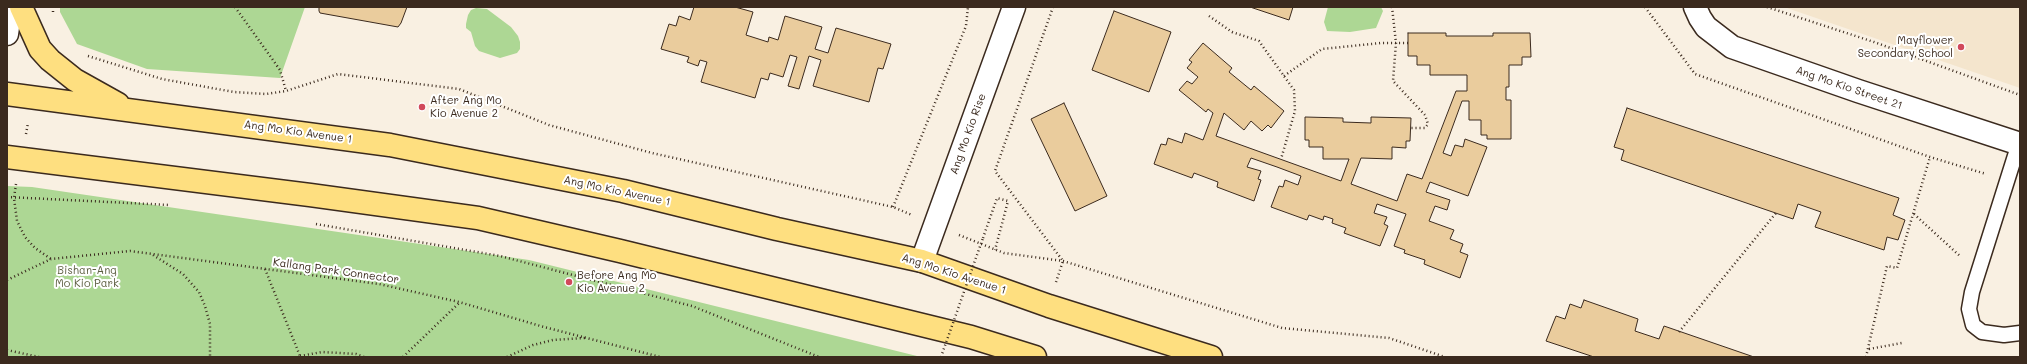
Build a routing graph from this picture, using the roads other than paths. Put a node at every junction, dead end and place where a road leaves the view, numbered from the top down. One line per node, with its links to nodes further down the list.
1 (11, 7): 5 (street)
2 (22, 7): 7 (main road)
3 (1014, 7): 10 (street, Ang Mo Kio Rise)
4 (1695, 7): 8 (street, Ang Mo Kio Street 21)
5 (7, 34)
6 (7, 94): 7 (main road, Ang Mo Kio Avenue 1)
7 (130, 111): 10 (main road, Ang Mo Kio Avenue 1)
8 (2019, 144): 11 (lane)
9 (7, 157): 12 (main road)
10 (922, 261): 13 (main road, Ang Mo Kio Avenue 1)
11 (2020, 333)
12 (1035, 357)
13 (1211, 357)

